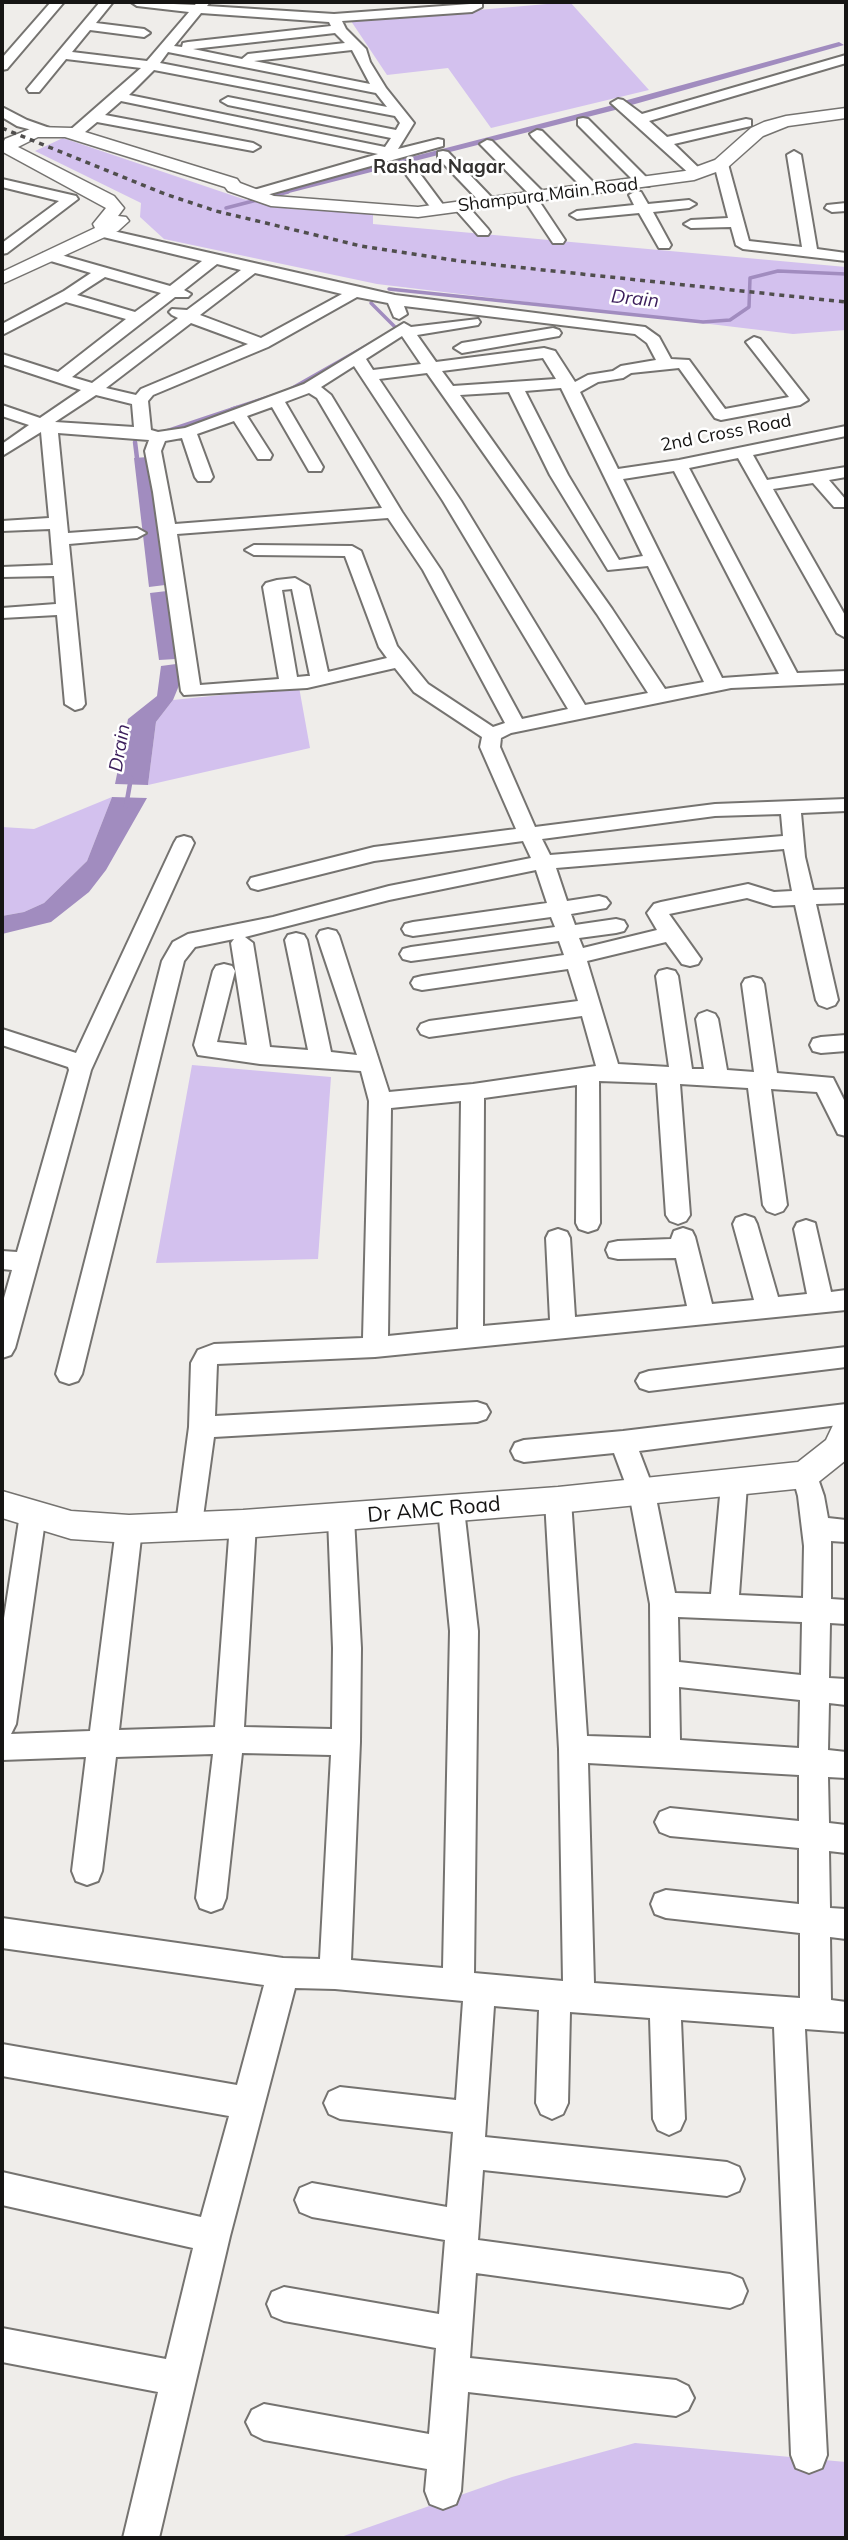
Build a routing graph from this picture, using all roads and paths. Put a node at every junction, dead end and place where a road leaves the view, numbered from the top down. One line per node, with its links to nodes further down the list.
1 (58, 2): 23 (street)
2 (107, 2): 13 (street)
3 (140, 2): 7 (street)
4 (287, 2): 9 (street)
5 (363, 2): 10 (street)
6 (476, 2): 8 (street)
7 (201, 5): 9 (street); 17 (street)
8 (392, 8): 10 (street)
9 (280, 16): 11 (street); 12 (street)
10 (356, 17): 11 (street)
11 (337, 24): 16 (street); 17 (street)
12 (221, 25)
13 (86, 26): 14 (street); 15 (street)
14 (144, 33)
15 (73, 43): 18 (street); 19 (street)
16 (355, 46): 21 (street); 25 (street)
17 (166, 48): 21 (street); 22 (street)
18 (126, 49)
19 (63, 55): 22 (street); 24 (street)
20 (846, 59): 32 (street)
21 (225, 61): 25 (street)
22 (151, 65): 26 (street); 30 (street)
23 (2, 66)
24 (34, 89)
25 (382, 90): 30 (street)
26 (120, 97): 28 (street); 43 (street)
27 (214, 99): 38 (street)
28 (107, 108): 33 (street); 42 (street)
29 (2, 111): 35 (street)
30 (398, 113): 38 (street)
31 (846, 113): 32 (street, Shampura Main Road)
32 (737, 115): 39 (street); 39 (street); 46 (street, Shampura Main Road)
33 (95, 117): 36 (street); 42 (street)
34 (583, 122): 50 (street)
35 (51, 131): 36 (street, Shampura Main Road); 41 (street, Shampura Main Road)
36 (74, 134): 52 (street, Shampura Main Road)
37 (537, 134): 53 (street)
38 (399, 135): 43 (street)
39 (664, 142): 48 (street)
40 (487, 144): 54 (street)
41 (6, 147): 65 (street, Shampura Main Road)
42 (252, 148): 45 (street)
43 (387, 154): 45 (street); 56 (street)
44 (794, 155): 70 (street)
45 (363, 162): 55 (street)
46 (721, 164): 48 (street, Shampura Main Road); 63 (street)
47 (407, 166): 61 (street)
48 (697, 173): 50 (street, Shampura Main Road)
49 (2, 183): 51 (street)
50 (637, 184): 53 (street, Shampura Main Road); 60 (street)
51 (23, 187): 57 (street); 69 (street)
52 (234, 187): 55 (street, Shampura Main Road); 65 (street, Shampura Main Road)
53 (593, 190): 54 (street, Shampura Main Road)
54 (535, 197): 56 (street, Shampura Main Road); 67 (street)
55 (260, 198): 61 (street, Shampura Main Road)
56 (489, 203): 59 (street, Shampura Main Road)
57 (2, 204)
58 (689, 204): 60 (street)
59 (461, 207): 61 (street, Shampura Main Road); 66 (street)
60 (642, 207): 62 (street); 68 (street)
61 (439, 209)
62 (577, 215)
63 (737, 222): 64 (street); 70 (street)
64 (691, 225)
65 (102, 231): 71 (street, Shampura Main Road); 73 (street)
66 (483, 232)
67 (558, 240)
68 (664, 245)
69 (2, 250)
70 (810, 253): 72 (street)
71 (49, 256): 75 (street); 76 (street, Shampura Main Road)
72 (846, 257)
73 (214, 259): 74 (street); 77 (street)
74 (254, 267): 78 (street); 81 (street)
75 (103, 271): 77 (street); 79 (street)
76 (5, 274)
77 (172, 291): 81 (street); 82 (street)
78 (354, 292): 80 (street); 90 (street)
79 (69, 294): 84 (street); 86 (street)
80 (395, 300): 87 (street); 94 (street)
81 (208, 302): 83 (street)
82 (156, 304): 83 (street); 84 (street)
83 (189, 317): 90 (street); 100 (street)
84 (138, 318): 96 (street)
85 (472, 322): 87 (street)
86 (2, 330)
87 (405, 330): 91 (street); 93 (street)
88 (553, 333): 93 (street)
89 (754, 342): 104 (street)
90 (261, 344): 102 (street)
91 (357, 358): 95 (street); 99 (street)
92 (2, 359): 96 (street)
93 (428, 362): 95 (street); 98 (street); 101 (street)
94 (666, 364): 98 (street); 104 (street)
95 (370, 375): 147 (street)
96 (60, 378): 100 (street)
97 (514, 386): 98 (street); 101 (street); 133 (street)
98 (569, 386): 118 (street)
99 (310, 387): 103 (street); 124 (street)
100 (94, 389): 102 (street); 107 (street)
101 (449, 391): 145 (street)
102 (140, 400): 111 (street)
103 (276, 400): 106 (street); 116 (street)
104 (800, 400): 110 (street)
105 (2, 410): 107 (street)
106 (238, 414): 109 (street); 114 (street)
107 (46, 426): 111 (street); 112 (street); 129 (street)
108 (846, 431): 110 (street, 2nd Cross Road)
109 (188, 432): 111 (street); 119 (street)
110 (827, 434): 113 (street, 2nd Cross Road)
111 (151, 435): 128 (street)
112 (2, 451)
113 (743, 452): 115 (street, 2nd Cross Road); 121 (street)
114 (264, 455)
115 (679, 465): 118 (street, 2nd Cross Road); 141 (street)
116 (314, 467)
117 (846, 472): 120 (street)
118 (613, 475): 133 (street)
119 (204, 477)
120 (817, 477): 121 (street); 123 (street)
121 (762, 486): 138 (street)
122 (294, 499): 126 (street)
123 (840, 503)
124 (393, 512): 125 (street); 148 (street)
125 (327, 517): 126 (street); 132 (street)
126 (301, 520): 128 (street)
127 (2, 526): 129 (street)
128 (166, 530): 143 (street)
129 (58, 531): 130 (street); 134 (street)
130 (137, 533)
131 (254, 550): 132 (street)
132 (331, 550): 139 (street)
133 (656, 560): 144 (street)
134 (62, 570): 135 (street); 136 (street)
135 (2, 572)
136 (66, 609): 137 (street); 146 (street)
137 (2, 613)
138 (846, 633)
139 (399, 661): 142 (street); 149 (street)
140 (846, 677): 141 (street)
141 (790, 678): 144 (street)
142 (320, 680): 143 (street); 143 (street)
143 (289, 684)
144 (716, 685): 145 (street)
145 (661, 698): 147 (street)
146 (75, 704)
147 (580, 712): 148 (street)
148 (516, 726): 149 (street)
149 (492, 735): 152 (street)
150 (846, 806): 151 (street)
151 (790, 807): 152 (street); 153 (street)
152 (529, 834): 155 (street); 156 (street)
153 (793, 842): 155 (street); 158 (street)
154 (184, 844): 185 (street)
155 (544, 862): 160 (street); 210 (street)
156 (258, 883)
157 (846, 896): 158 (street)
158 (803, 898): 164 (street); 175 (street)
159 (599, 903): 160 (street)
160 (560, 909): 162 (street); 163 (street)
161 (616, 926): 163 (street)
162 (413, 929)
163 (567, 933): 168 (street); 169 (street)
164 (670, 934): 169 (street); 170 (street)
165 (328, 936): 184 (street)
166 (296, 940): 183 (street)
167 (242, 943): 182 (street)
168 (411, 954)
169 (576, 959): 173 (street); 176 (street)
170 (690, 959)
171 (224, 971): 182 (street)
172 (667, 976): 187 (street)
173 (422, 983)
174 (753, 984): 189 (street)
175 (828, 1000)
176 (591, 1007): 178 (street); 186 (street)
177 (707, 1019): 188 (street)
178 (429, 1029)
179 (2, 1037): 185 (street)
180 (846, 1044): 181 (street)
181 (821, 1045)
182 (260, 1056): 183 (street)
183 (322, 1061): 184 (street)
184 (371, 1064): 191 (street)
185 (80, 1070): 200 (street)
186 (598, 1073): 187 (street); 190 (street); 194 (street)
187 (675, 1076): 188 (street); 197 (street)
188 (716, 1079): 189 (street)
189 (763, 1081): 192 (street); 193 (street)
190 (473, 1091): 191 (street); 206 (street)
191 (380, 1101): 207 (street)
192 (846, 1129)
193 (775, 1205)
194 (588, 1223)
195 (746, 1224): 203 (street)
196 (807, 1229): 202 (street)
197 (683, 1233): 199 (street); 204 (street)
198 (558, 1238): 205 (street)
199 (618, 1250)
200 (14, 1261): 208 (street)
201 (846, 1300): 202 (street)
202 (821, 1304): 203 (street)
203 (769, 1309): 204 (street)
204 (702, 1315): 205 (street)
205 (563, 1329): 206 (street)
206 (470, 1338): 207 (street)
207 (374, 1347): 214 (street)
208 (2, 1348)
209 (846, 1357): 211 (street)
210 (69, 1374)
211 (649, 1381)
212 (477, 1412): 214 (street)
213 (846, 1415): 216 (street)
214 (202, 1427): 226 (street)
215 (846, 1430): 218 (street)
216 (623, 1442): 217 (street); 220 (street)
217 (524, 1451)
218 (805, 1475): 219 (street, Dr AMC Road); 228 (street)
219 (734, 1485): 220 (street, Dr AMC Road); 232 (street)
220 (642, 1493): 221 (street, Dr AMC Road); 231 (street)
221 (558, 1500): 223 (street, Dr AMC Road); 243 (street)
222 (2, 1506): 224 (street, Dr AMC Road)
223 (451, 1509): 225 (street, Dr AMC Road); 257 (street)
224 (33, 1514): 229 (street, Dr AMC Road); 238 (street)
225 (341, 1518): 227 (street, Dr AMC Road); 240 (street)
226 (189, 1524): 227 (street, Dr AMC Road); 229 (street, Dr AMC Road)
227 (243, 1524): 239 (street)
228 (816, 1528): 230 (street); 233 (street)
229 (129, 1529): 241 (street)
230 (846, 1531)
231 (664, 1604): 232 (street); 235 (street)
232 (724, 1607): 233 (street)
233 (816, 1612): 234 (street); 236 (street)
234 (846, 1612)
235 (665, 1673): 236 (street); 244 (street)
236 (814, 1688): 237 (street); 245 (street)
237 (846, 1692)
238 (2, 1724)
239 (229, 1740): 240 (street); 241 (street); 251 (street)
240 (346, 1742): 256 (street)
241 (104, 1744): 242 (street); 250 (street)
242 (2, 1747)
243 (573, 1749): 244 (street); 258 (street)
244 (666, 1752): 245 (street)
245 (813, 1763): 246 (street); 248 (street)
246 (846, 1765)
247 (670, 1822): 248 (street)
248 (814, 1835): 249 (street); 253 (street)
249 (846, 1839)
250 (87, 1871)
251 (211, 1898)
252 (666, 1904): 253 (street)
253 (832, 1922): 260 (street)
254 (2, 1933): 255 (street)
255 (283, 1973): 256 (street); 262 (street)
256 (335, 1974): 257 (street)
257 (469, 1988): 258 (street); 265 (street)
258 (567, 1996): 259 (street); 264 (street)
259 (666, 2004): 260 (street); 266 (street)
260 (817, 2016): 282 (street)
261 (2, 2060): 262 (street)
262 (247, 2103): 271 (street)
263 (340, 2103): 265 (street)
264 (552, 2103)
265 (471, 2118): 267 (street)
266 (669, 2119)
267 (468, 2152): 268 (street); 272 (street)
268 (727, 2179)
269 (2, 2188): 271 (street)
270 (312, 2200): 272 (street)
271 (212, 2236): 278 (street)
272 (461, 2241): 273 (street); 275 (street)
273 (730, 2291)
274 (284, 2304): 275 (street)
275 (455, 2334): 277 (street)
276 (2, 2345): 278 (street)
277 (452, 2373): 279 (street); 281 (street)
278 (179, 2379): 284 (street)
279 (676, 2398)
280 (264, 2422): 281 (street)
281 (446, 2455): 283 (street)
282 (809, 2455)
283 (443, 2491)
284 (141, 2538)

